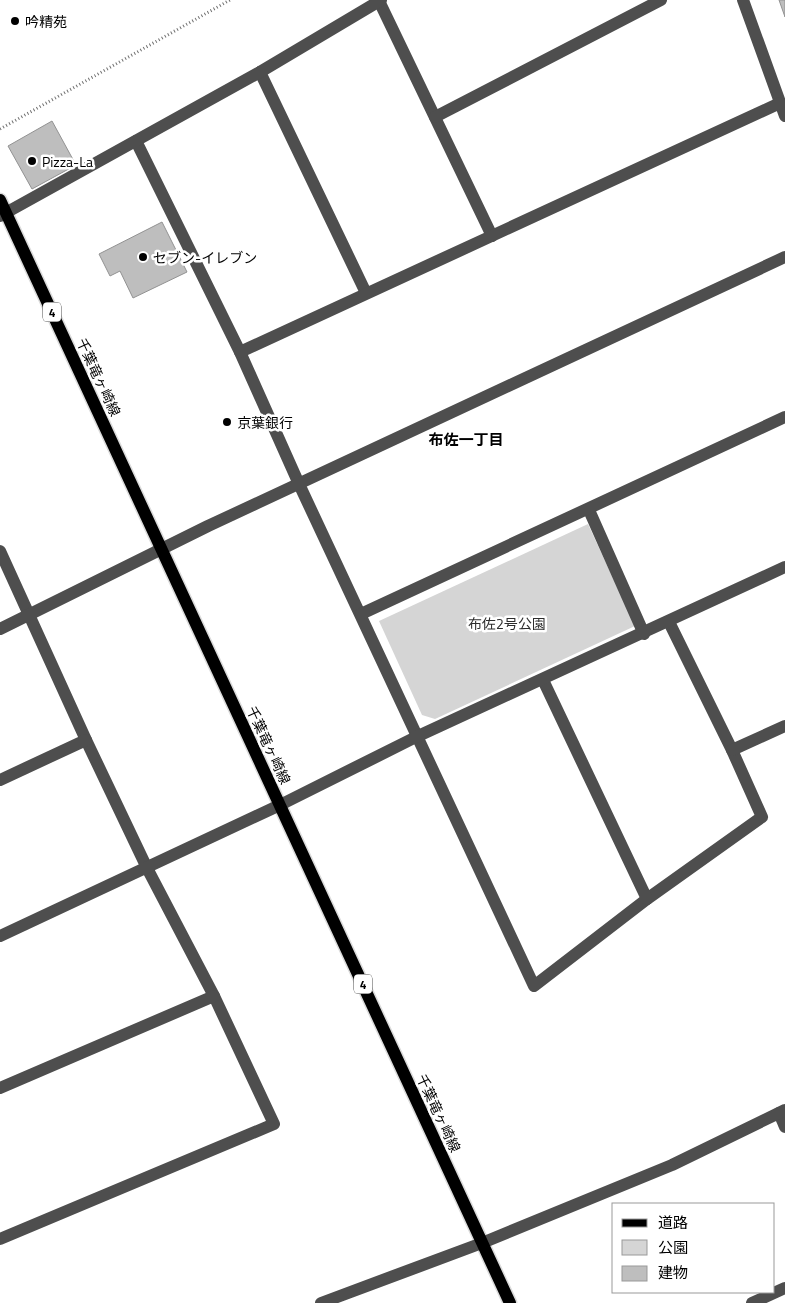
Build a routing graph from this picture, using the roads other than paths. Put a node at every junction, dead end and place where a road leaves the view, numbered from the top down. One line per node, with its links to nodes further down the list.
1 (380, 0): 4 (street); 7 (street)
2 (661, 0): 7 (street)
3 (743, 0): 5 (street)
4 (260, 72): 8 (street); 13 (street)
5 (780, 104): 6 (street); 11 (street)
6 (785, 116)
7 (435, 117): 11 (street)
8 (136, 141): 10 (street); 14 (street)
9 (0, 200): 10 (main road, 千葉竜ヶ崎線 / 4)
10 (3, 214): 18 (main road, 千葉竜ヶ崎線 / 4)
11 (492, 236): 13 (street)
12 (785, 257): 16 (street)
13 (366, 293): 14 (street)
14 (240, 352): 16 (street)
15 (785, 417): 17 (street)
16 (298, 484): 18 (street); 22 (street)
17 (589, 510): 22 (street); 25 (street)
18 (162, 548): 21 (street); 32 (main road, 千葉竜ヶ崎線 / 4)
19 (0, 551): 21 (street)
20 (785, 567): 23 (street)
21 (29, 614): 24 (street); 29 (street)
22 (361, 614): 28 (street)
23 (669, 622): 25 (street); 30 (street)
24 (0, 629)
25 (644, 634): 26 (street)
26 (543, 680): 28 (street); 34 (street)
27 (785, 726): 30 (street)
28 (416, 737): 32 (street); 34 (street)
29 (86, 740): 31 (street); 33 (street)
30 (732, 750): 34 (street)
31 (0, 780)
32 (280, 805): 33 (street); 41 (main road, 千葉竜ヶ崎線 / 4)
33 (148, 868): 35 (street); 36 (street)
34 (647, 899)
35 (0, 936)
36 (214, 996): 37 (street); 40 (street)
37 (0, 1088)
38 (782, 1112): 39 (street); 41 (street)
39 (785, 1127)
40 (0, 1239)
41 (482, 1243): 43 (street); 44 (main road, 千葉竜ヶ崎線 / 4)
42 (774, 1293): 45 (street)
43 (321, 1303)
44 (510, 1303)
45 (752, 1303)

